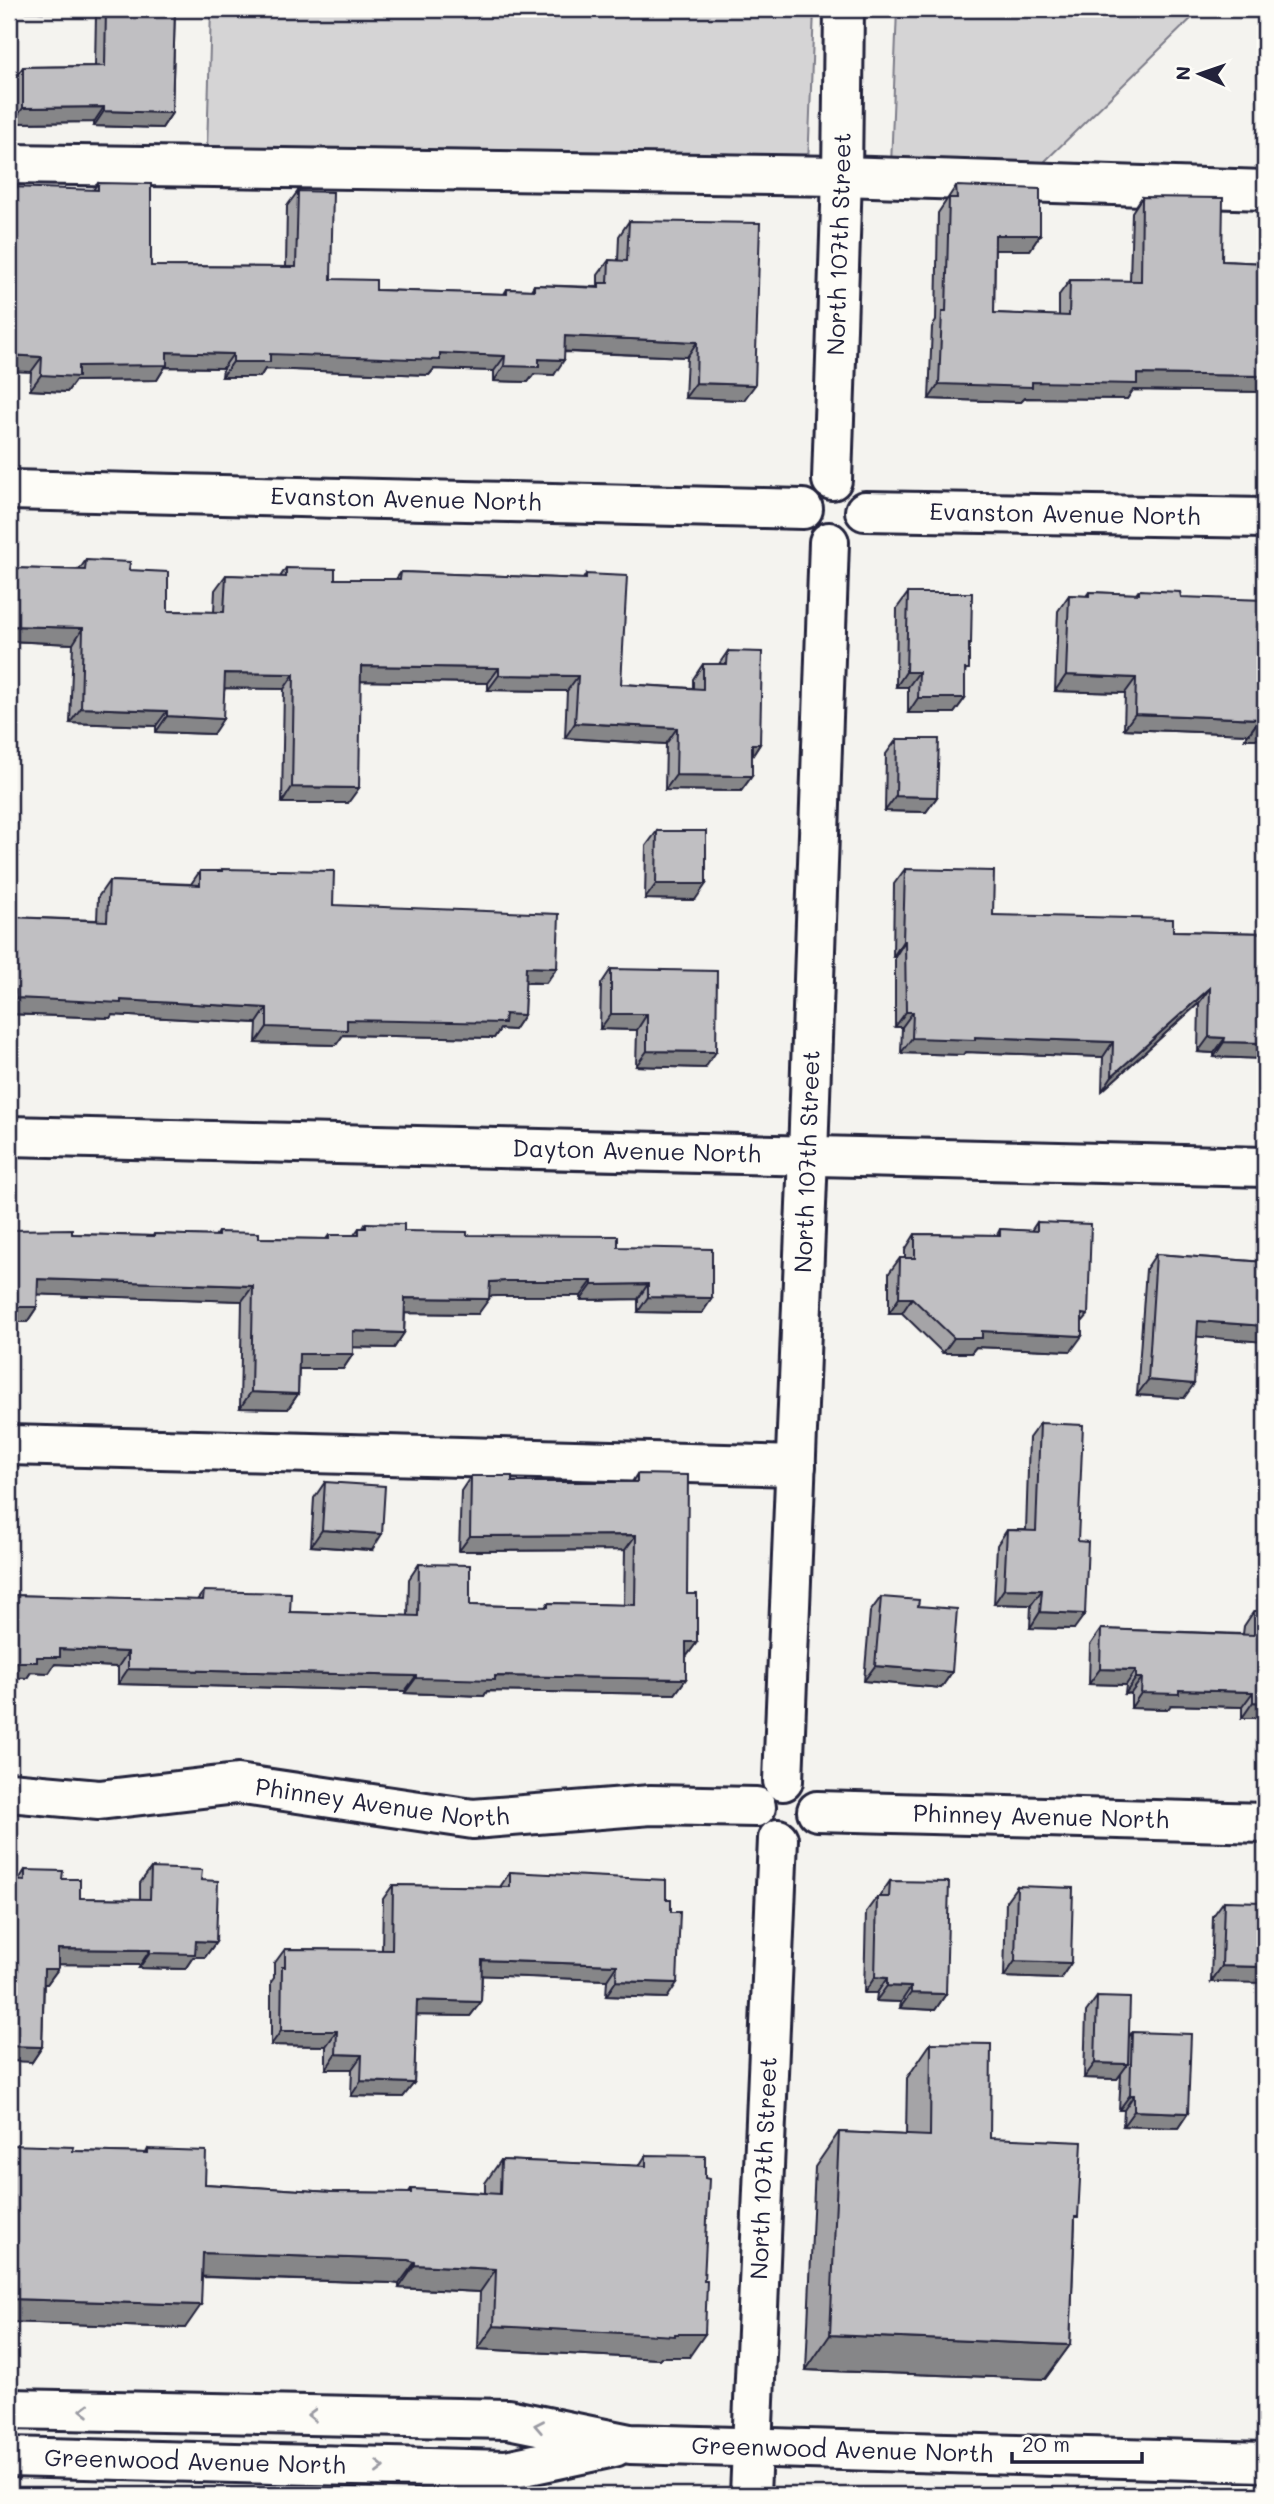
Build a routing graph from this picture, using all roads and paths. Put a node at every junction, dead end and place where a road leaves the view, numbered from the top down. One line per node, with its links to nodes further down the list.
1 (844, 9): 3 (street, North 107th Street)
2 (9, 164): 3 (street)
3 (842, 176): 4 (street); 5 (street, North 107th Street)
4 (1265, 190)
5 (832, 480): 7 (street); 8 (street)
6 (9, 490): 7 (street, Evanston Avenue North)
7 (803, 509): 10 (street)
8 (865, 512): 9 (street, Evanston Avenue North); 10 (street)
9 (1265, 518)
10 (829, 542): 12 (street, North 107th Street)
11 (9, 1136): 12 (street, Dayton Avenue North)
12 (808, 1155): 13 (street, Dayton Avenue North); 15 (street, North 107th Street)
13 (1265, 1167)
14 (9, 1445): 15 (street)
15 (796, 1466): 16 (street, North 107th Street)
16 (783, 1781): 18 (street); 19 (street)
17 (9, 1792): 18 (street, Phinney Avenue North)
18 (756, 1807): 21 (street)
19 (817, 1811): 20 (street, Phinney Avenue North); 21 (street)
20 (1265, 1823)
21 (778, 1839): 24 (street, North 107th Street)
22 (9, 2409): 23 (street, Greenwood Avenue North, one-way to 22)
23 (630, 2444): 24 (street, Greenwood Avenue North); 25 (street, Greenwood Avenue North, one-way to 23)
24 (752, 2448): 26 (street, Greenwood Avenue North); 27 (street, North 107th Street)
25 (9, 2457)
26 (1265, 2462)
27 (750, 2495)

